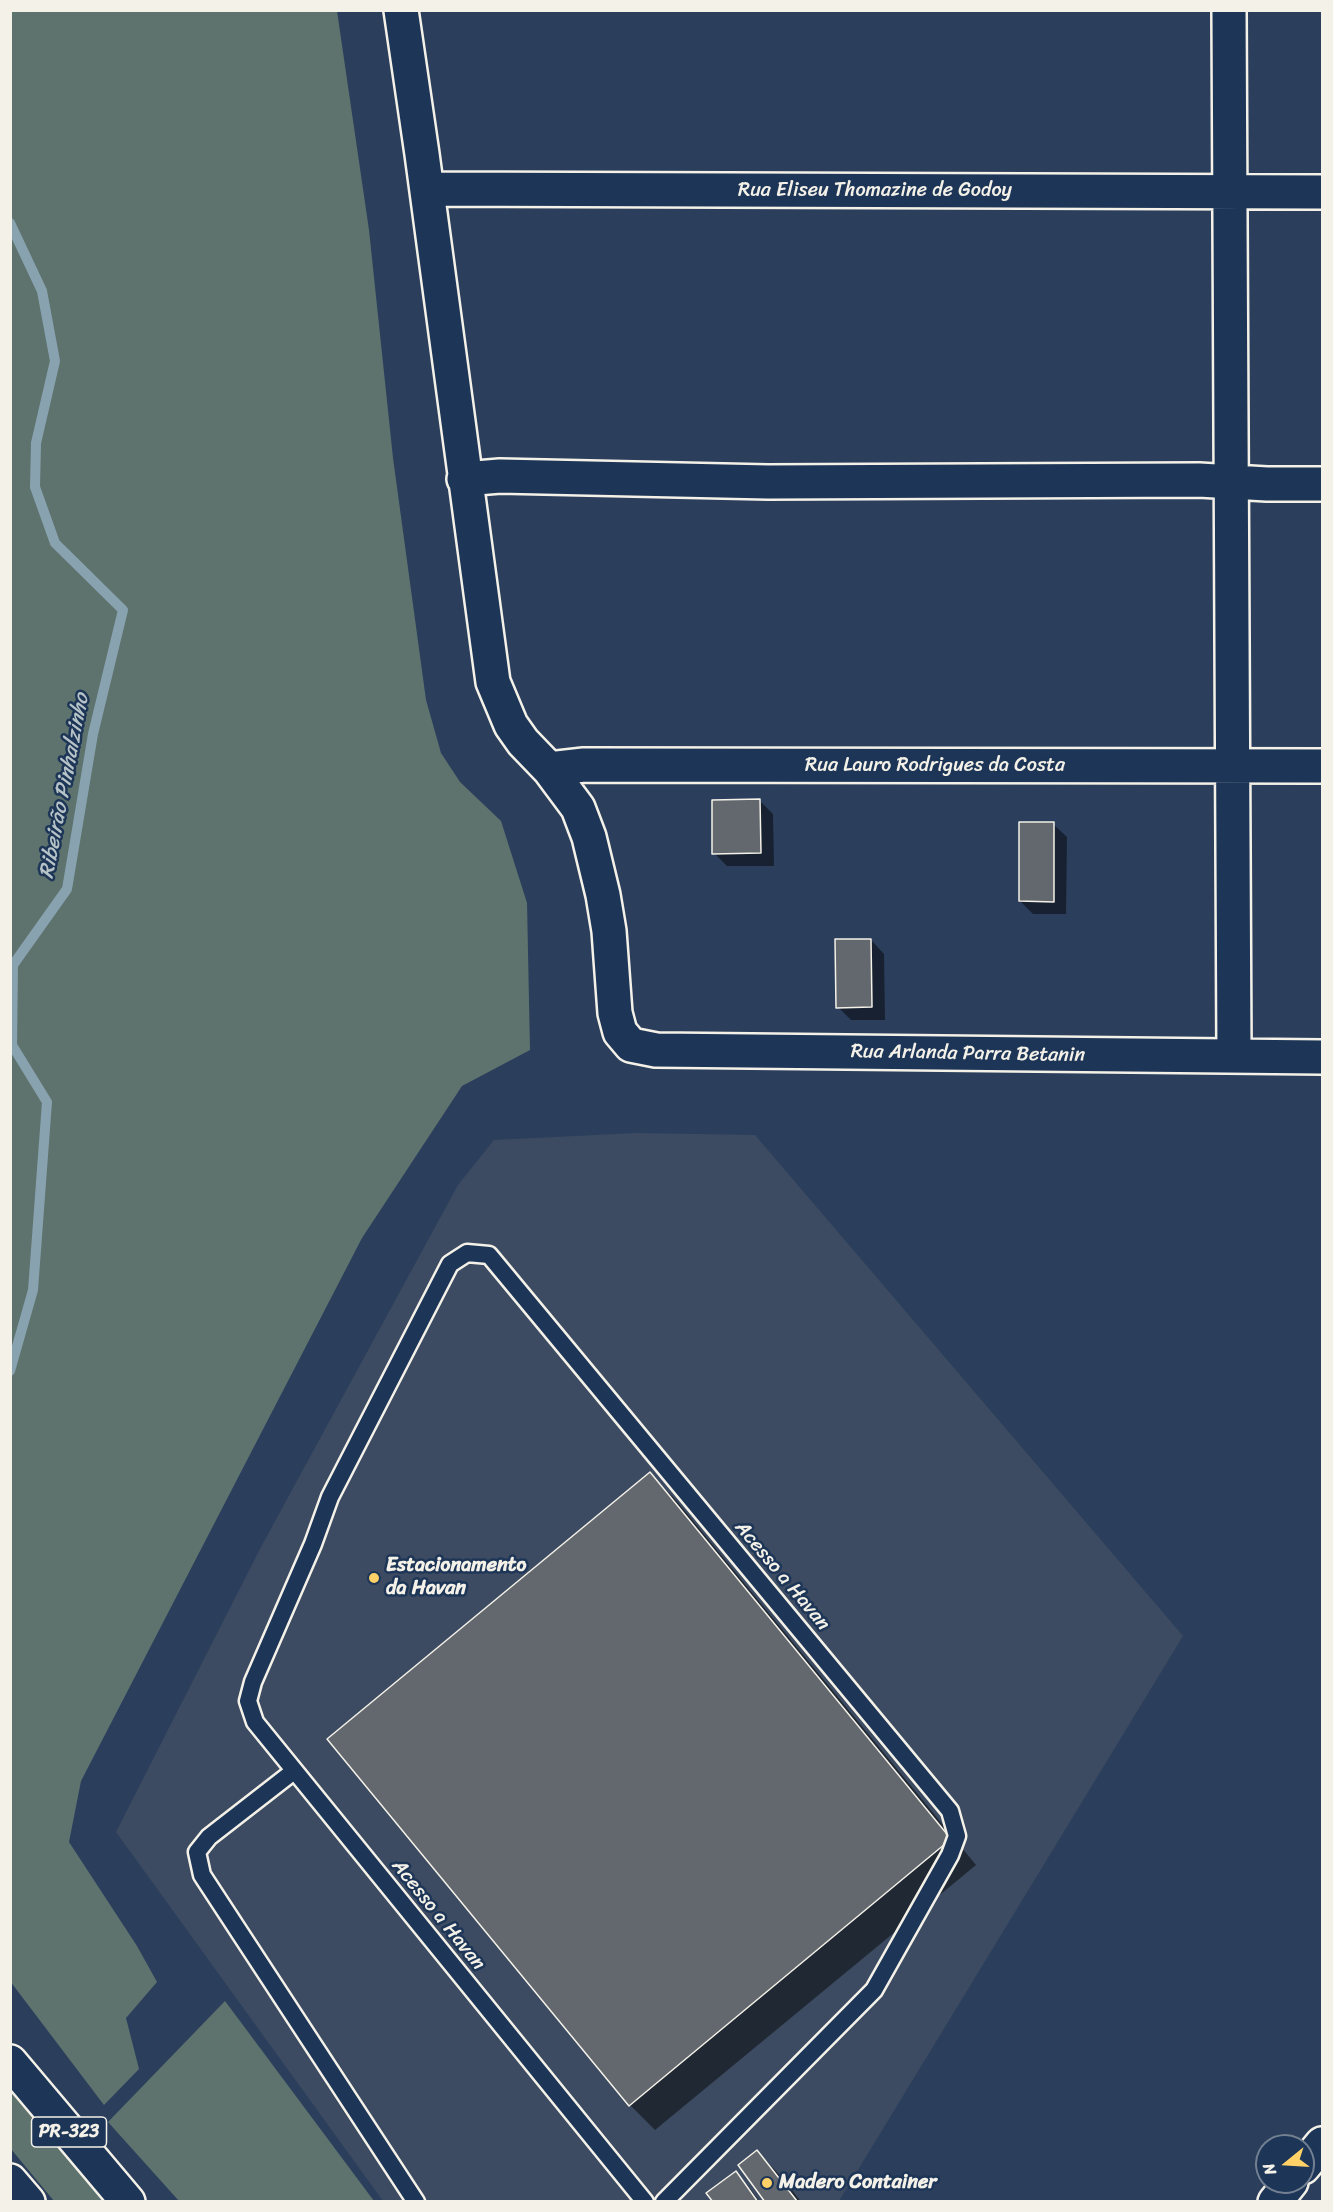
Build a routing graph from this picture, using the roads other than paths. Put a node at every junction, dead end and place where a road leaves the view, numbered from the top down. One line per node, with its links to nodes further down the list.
1 (401, 10): 3 (main road)
2 (1229, 10): 4 (main road)
3 (427, 189): 4 (main road, Rua Eliseu Thomazine de Godoy); 6 (main road)
4 (1231, 192): 5 (main road, Rua Eliseu Thomazine de Godoy); 7 (main road)
5 (1323, 192)
6 (464, 479): 7 (main road); 11 (main road)
7 (1231, 481): 8 (main road); 9 (main road)
8 (1323, 484)
9 (1232, 766): 10 (main road, Rua Lauro Rodrigues da Costa); 11 (main road, Rua Lauro Rodrigues da Costa); 12 (main road)
10 (1323, 766)
11 (549, 769): 12 (main road, Rua Arlanda Parra Betanin)
12 (1234, 1056): 13 (main road, Rua Arlanda Parra Betanin)
13 (1323, 1058)
14 (294, 1771): 19 (lane); 20 (lane, Acesso a Havan); 21 (lane, Acesso a Havan)
15 (10, 2062): 18 (main road, PR-323)
16 (10, 2181): 17 (main road)
17 (28, 2202)
18 (128, 2202)
19 (416, 2202)
20 (645, 2202)
21 (664, 2202)

